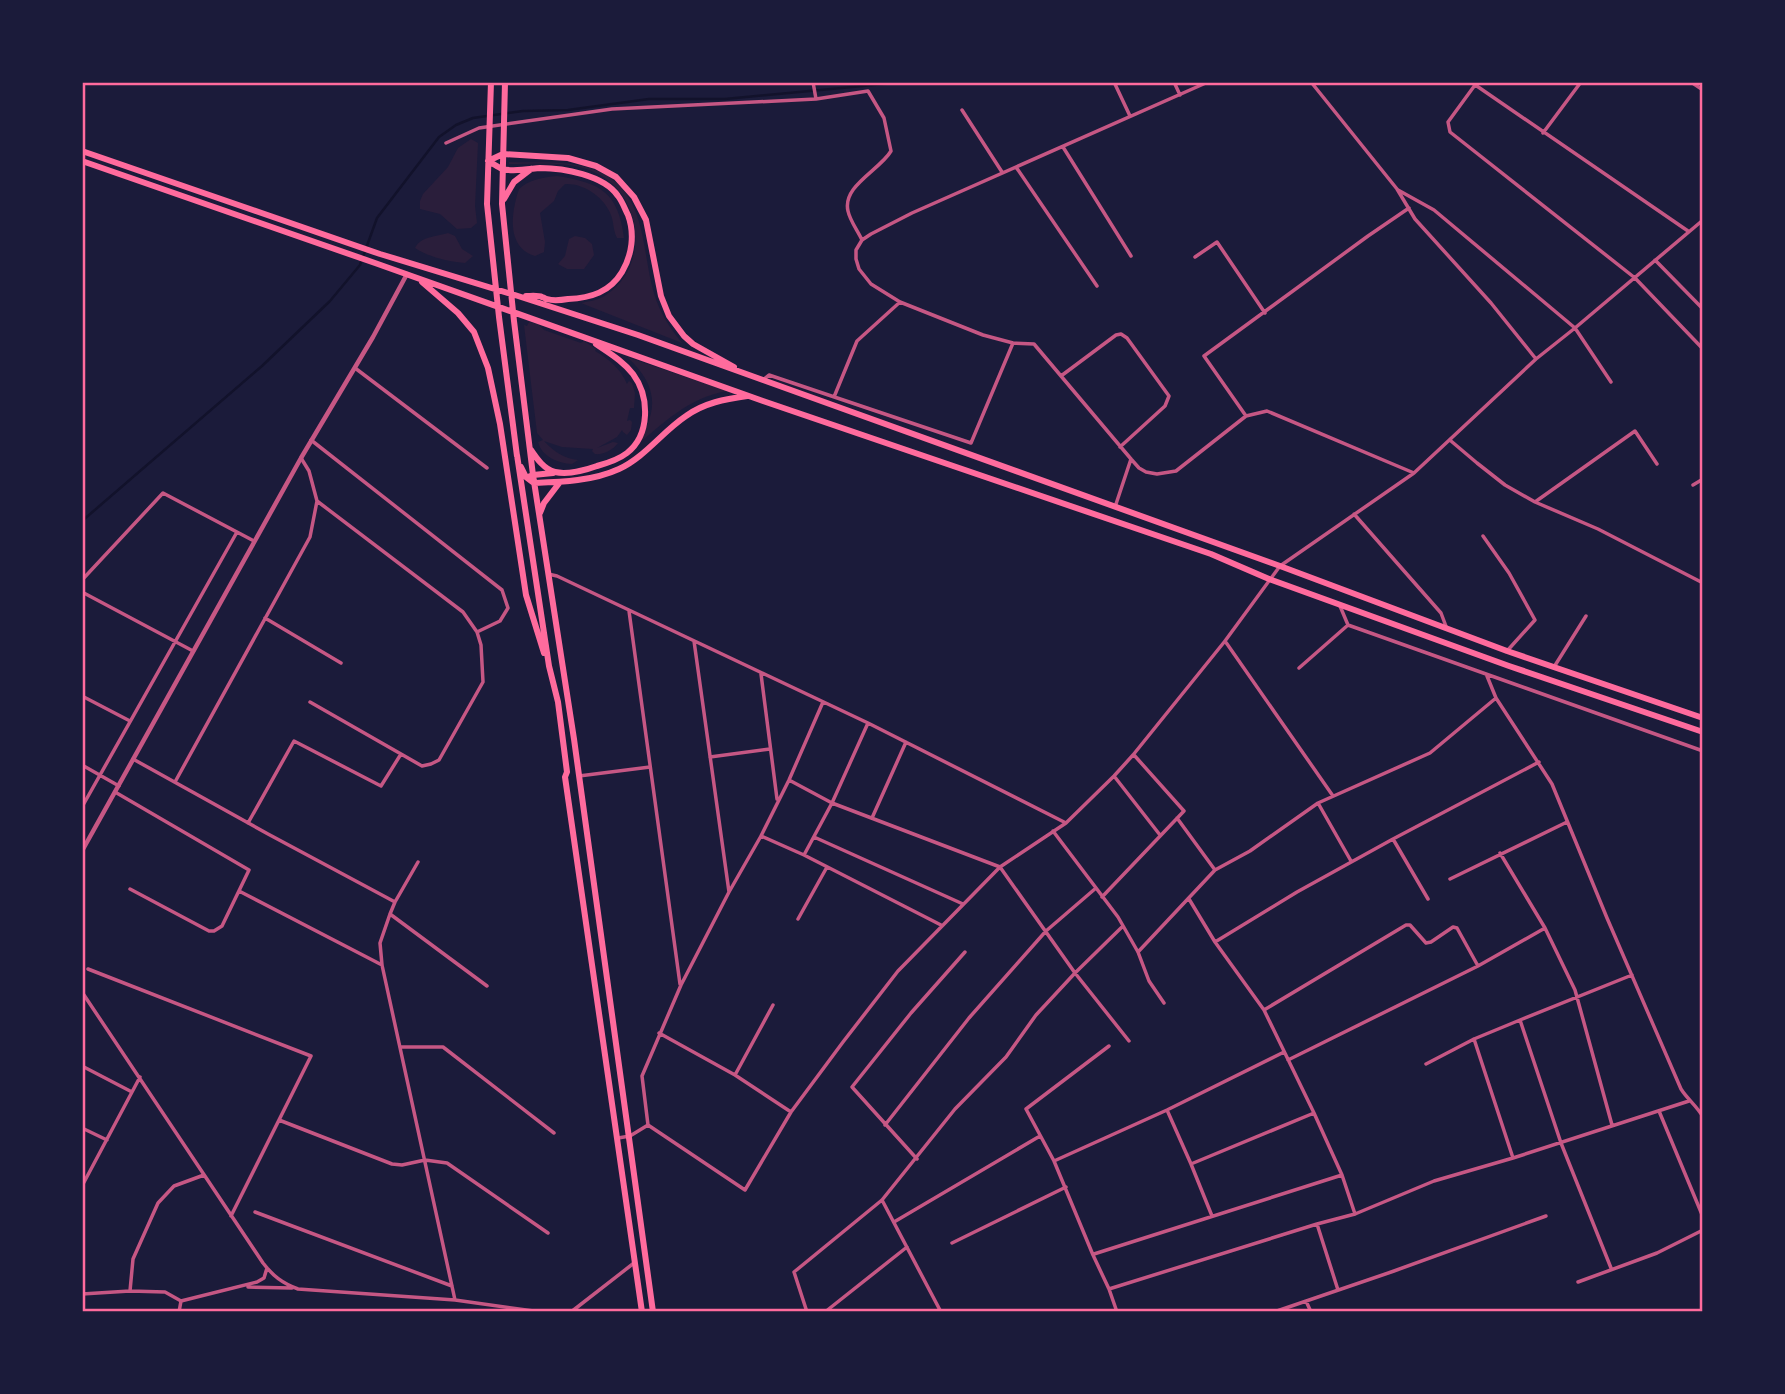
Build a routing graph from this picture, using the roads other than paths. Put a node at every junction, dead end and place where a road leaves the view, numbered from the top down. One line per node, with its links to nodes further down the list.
1 (491, 82): 22 (highway)
2 (813, 82): 13 (street)
3 (1114, 82): 15 (street)
4 (1174, 82): 12 (street)
5 (1209, 82): 12 (street)
6 (1311, 82): 27 (street)
7 (1581, 82): 16 (street)
8 (1691, 82): 11 (street)
9 (1473, 84): 16 (street); 38 (street)
10 (505, 86): 20 (highway)
11 (1703, 90)
12 (1180, 95): 15 (street)
13 (816, 99): 17 (street); 32 (street)
14 (962, 110): 26 (street)
15 (1130, 117): 18 (street)
16 (1543, 133): 31 (street)
17 (446, 143)
18 (1063, 147): 23 (street); 33 (street)
19 (82, 151): 40 (highway)
20 (503, 154): 22 (highway); 24 (highway); 51 (highway)
21 (82, 161): 36 (highway)
22 (488, 161): 24 (highway); 60 (highway)
23 (1015, 166): 26 (street); 39 (street)
24 (503, 169): 25 (highway); 28 (highway)
25 (532, 169): 28 (highway); 40 (highway)
26 (1002, 172): 32 (street)
27 (1396, 189): 29 (street); 44 (street)
28 (502, 204): 59 (highway)
29 (1409, 208): 43 (street); 48 (street)
30 (1703, 220): 31 (street)
31 (1688, 232): 35 (street)
32 (862, 240): 41 (street)
33 (1131, 256)
34 (1195, 257): 43 (street)
35 (1655, 260): 38 (street); 42 (street)
36 (407, 274): 37 (highway); 49 (street)
37 (417, 278): 45 (highway); 100 (highway)
38 (1634, 278): 44 (street); 47 (street)
39 (1097, 286)
40 (518, 296): 51 (highway)
41 (900, 302): 46 (street); 54 (street)
42 (1703, 309)
43 (1265, 313): 55 (street)
44 (1575, 328): 48 (street); 52 (street)
45 (588, 339): 53 (highway); 65 (highway)
46 (1013, 343): 50 (street); 54 (street)
47 (1703, 349)
48 (1536, 359): 57 (street)
49 (355, 368): 56 (street); 64 (street)
50 (1061, 376): 58 (street); 58 (street)
51 (759, 379): 54 (street); 75 (highway)
52 (1611, 382)
53 (747, 396): 69 (highway); 83 (highway)
54 (834, 397)
55 (1246, 416): 62 (street); 66 (street)
56 (311, 440): 61 (street); 93 (street)
57 (1451, 441): 66 (street); 74 (street)
58 (1120, 447): 62 (street)
59 (530, 448): 65 (highway); 67 (highway)
60 (517, 455): 67 (highway); 71 (highway)
61 (300, 458): 73 (street); 80 (street)
62 (1131, 459): 75 (street)
63 (1657, 464): 74 (street)
64 (487, 468)
65 (557, 473): 67 (highway)
66 (1414, 473): 76 (street)
67 (530, 476): 70 (highway); 71 (highway)
68 (1703, 479): 72 (street)
69 (560, 482): 70 (highway); 77 (highway)
70 (534, 483): 77 (highway)
71 (521, 485): 100 (highway)
72 (1693, 485)
73 (317, 501): 90 (street); 93 (street)
74 (1535, 502): 85 (street)
75 (1115, 507): 81 (highway)
76 (1354, 514): 81 (street); 92 (street)
77 (540, 515): 82 (highway)
78 (237, 532): 80 (street); 84 (street); 96 (street)
79 (1483, 536): 98 (street)
80 (254, 541): 97 (street)
81 (1280, 566): 83 (street); 92 (highway)
82 (548, 574): 88 (street); 124 (highway)
83 (1269, 579): 87 (highway); 95 (street)
84 (82, 580)
85 (1703, 583)
86 (82, 592): 96 (street)
87 (1339, 604): 91 (street); 112 (highway)
88 (629, 611): 94 (street); 122 (street)
89 (1586, 616): 101 (street)
90 (265, 618): 99 (street); 127 (street)
91 (1349, 625): 102 (street); 104 (street)
92 (1447, 629): 98 (highway)
93 (477, 632): 116 (street)
94 (694, 641): 103 (street); 118 (street)
95 (1225, 641): 117 (street); 130 (street)
96 (175, 642): 97 (street); 110 (street)
97 (193, 651): 119 (street)
98 (1507, 651): 101 (highway)
99 (341, 663)
100 (549, 666): 213 (highway)
101 (1554, 667): 109 (highway)
102 (1299, 668)
103 (761, 674): 108 (street); 114 (street)
104 (1487, 676): 106 (street); 115 (street)
105 (82, 696): 110 (street)
106 (1496, 698): 120 (street); 130 (street)
107 (310, 702): 116 (street)
108 (823, 702): 111 (street); 126 (street)
109 (1703, 718)
110 (131, 721): 123 (street)
111 (869, 723): 113 (street); 132 (street)
112 (1703, 732)
113 (906, 742): 135 (street); 139 (street)
114 (771, 749): 118 (street); 131 (street)
115 (1703, 751)
116 (401, 754): 138 (street)
117 (1133, 755): 125 (street); 136 (street)
118 (710, 757): 157 (street)
119 (133, 759): 127 (street); 128 (street)
120 (1539, 762): 137 (street); 144 (street)
121 (82, 765): 123 (street)
122 (651, 767): 124 (street); 177 (street)
123 (100, 775): 128 (street); 134 (street)
124 (579, 776): 211 (highway)
125 (1114, 776): 139 (street); 141 (street)
126 (789, 780): 131 (street); 132 (street)
127 (175, 782): 138 (street)
128 (119, 786): 129 (street)
129 (115, 792): 145 (street); 156 (street)
130 (1333, 796): 133 (street)
131 (778, 802): 142 (street)
132 (832, 803): 135 (street); 143 (street)
133 (1318, 803): 148 (street); 152 (street)
134 (82, 807)
135 (872, 818): 151 (street)
136 (1177, 818): 141 (street); 152 (street)
137 (1567, 822): 146 (street); 176 (street)
138 (248, 823): 161 (street)
139 (1066, 823): 140 (street)
140 (1053, 831): 151 (street); 154 (street)
141 (1160, 835): 158 (street)
142 (761, 836): 147 (street); 157 (street)
143 (814, 837): 147 (street); 162 (street)
144 (1393, 839): 148 (street); 160 (street)
145 (82, 851)
146 (1500, 853): 153 (street); 167 (street)
147 (804, 855): 150 (street)
148 (1352, 861): 169 (street)
149 (418, 862): 161 (street)
150 (827, 867): 164 (street); 165 (street)
151 (1000, 867): 162 (street); 168 (street)
152 (1214, 870): 159 (street)
153 (1450, 879)
154 (1096, 888): 158 (street); 168 (street)
155 (130, 889): 156 (street)
156 (239, 891): 172 (street)
157 (729, 891): 177 (street)
158 (1102, 897): 166 (street)
159 (1188, 899): 169 (street); 171 (street)
160 (1428, 899)
161 (395, 902): 163 (street)
162 (963, 904): 165 (street)
163 (390, 915): 172 (street); 178 (street)
164 (798, 919)
165 (942, 926): 202 (street)
166 (1123, 926): 171 (street); 175 (street)
167 (1545, 928): 173 (street); 180 (street)
168 (1046, 931): 175 (street); 207 (street)
169 (1215, 942): 183 (street)
170 (965, 952): 207 (street)
171 (1138, 952): 181 (street)
172 (382, 965): 189 (street)
173 (1478, 966): 183 (street); 191 (street)
174 (88, 969): 205 (street)
175 (1075, 973): 187 (street); 216 (street)
176 (1632, 975): 180 (street); 197 (street)
177 (681, 985): 185 (street)
178 (487, 986)
179 (82, 992): 195 (street)
180 (1577, 997): 184 (street); 208 (street)
181 (1164, 1003)
182 (773, 1005): 194 (street)
183 (1264, 1010): 190 (street)
184 (1520, 1020): 186 (street); 215 (street)
185 (659, 1033): 194 (street); 206 (street)
186 (1474, 1039): 192 (street); 217 (street)
187 (1129, 1041)
188 (1109, 1046): 212 (street)
189 (401, 1047): 210 (street); 218 (street)
190 (1284, 1052): 191 (street); 200 (street)
191 (1288, 1060): 203 (street)
192 (1426, 1064)
193 (82, 1066): 196 (street)
194 (735, 1075): 202 (street)
195 (140, 1077): 196 (street); 221 (street)
196 (132, 1092): 214 (street)
197 (1689, 1101): 199 (street); 201 (street)
198 (1703, 1103): 199 (street)
199 (1696, 1105): 204 (street)
200 (1167, 1110): 219 (street); 220 (street)
201 (1659, 1111): 208 (street); 231 (street)
202 (791, 1112): 206 (street)
203 (1314, 1113): 220 (street); 222 (street)
204 (1703, 1117)
205 (279, 1120): 218 (street); 228 (street)
206 (648, 1125): 211 (street)
207 (885, 1125): 216 (street)
208 (1612, 1125): 215 (street)
209 (82, 1128): 214 (street)
210 (554, 1133)
211 (630, 1136): 213 (street); 258 (highway)
212 (1040, 1136): 219 (street); 232 (street)
213 (617, 1138): 239 (highway)
214 (107, 1140): 223 (street)
215 (1561, 1143): 217 (street); 241 (street)
216 (917, 1158): 225 (street)
217 (1513, 1158): 227 (street)
218 (425, 1160): 235 (street); 243 (street)
219 (1054, 1160): 224 (street)
220 (1191, 1164): 229 (street)
221 (204, 1175): 228 (street); 248 (street)
222 (1342, 1175): 227 (street); 229 (street)
223 (83, 1183)
224 (1066, 1187): 236 (street); 238 (street)
225 (882, 1200): 232 (street); 259 (street)
226 (255, 1212): 243 (street)
227 (1355, 1214): 233 (street)
228 (231, 1216): 240 (street)
229 (1212, 1216): 238 (street)
230 (1546, 1216): 247 (street)
231 (1703, 1217)
232 (894, 1222): 237 (street)
233 (1317, 1224): 246 (street); 247 (street)
234 (1703, 1230): 241 (street)
235 (548, 1233)
236 (952, 1243)
237 (907, 1247): 260 (street); 261 (street)
238 (1093, 1255): 246 (street)
239 (635, 1262): 256 (street); 257 (highway)
240 (267, 1268): 244 (street); 245 (street)
241 (1611, 1268): 242 (street)
242 (1578, 1282)
243 (452, 1286): 250 (street)
244 (240, 1288): 245 (street); 251 (street)
245 (298, 1289): 250 (street)
246 (1109, 1289): 262 (street)
247 (1338, 1290): 252 (street)
248 (130, 1291): 249 (street); 251 (street)
249 (82, 1294)
250 (455, 1300): 253 (street)
251 (181, 1301): 254 (street)
252 (1306, 1301): 263 (street); 264 (street)
253 (507, 1309): 255 (street)
254 (179, 1312)
255 (541, 1312)
256 (571, 1312)
257 (642, 1312)
258 (653, 1312)
259 (807, 1312)
260 (825, 1312)
261 (941, 1312)
262 (1117, 1312)
263 (1274, 1312)
264 (1311, 1312)

